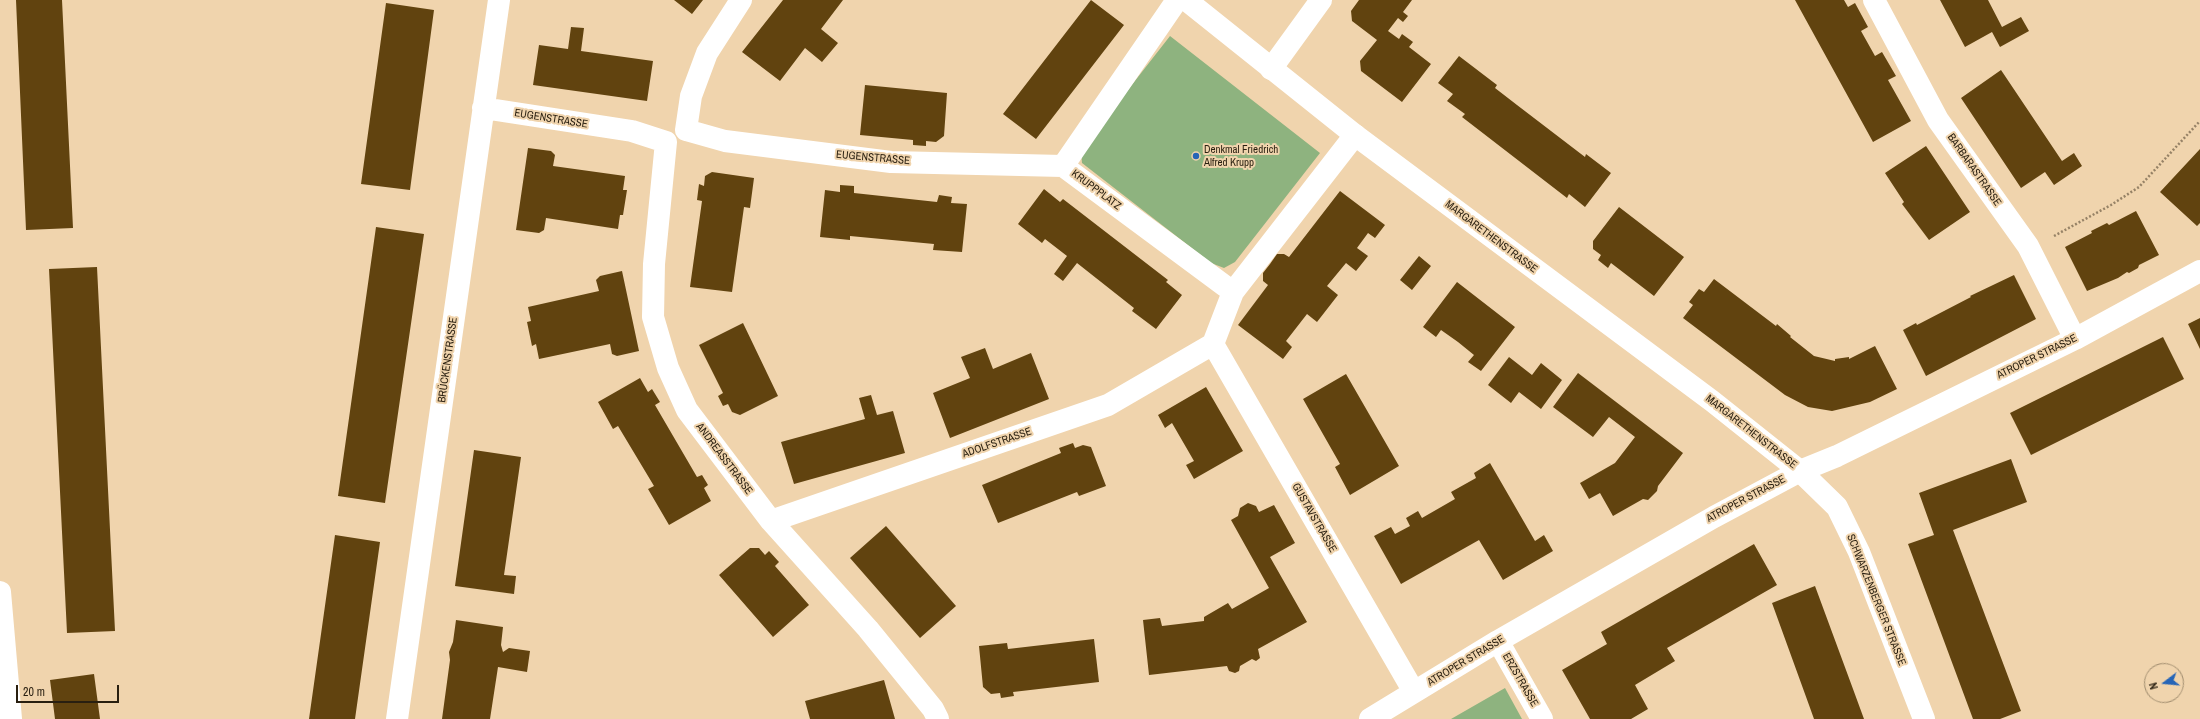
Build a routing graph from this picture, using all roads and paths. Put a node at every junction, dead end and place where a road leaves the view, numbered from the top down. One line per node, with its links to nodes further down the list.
1 (499, 0): 8 (street, BRÜCKENSTRASSE)
2 (741, 0): 10 (street)
3 (1176, 0): 13 (street, KRUPPPLATZ)
4 (1186, 0): 7 (street, MARGARETHENSTRASSE)
5 (1321, 0): 7 (street)
6 (1874, 0): 14 (street, BARBARASTRASSE)
7 (1271, 69): 11 (street, MARGARETHENSTRASSE)
8 (483, 108): 12 (street, EUGENSTRASSE); 25 (street, BRÜCKENSTRASSE)
9 (2200, 121): 14 (path)
10 (686, 130): 12 (street); 13 (street, EUGENSTRASSE)
11 (1355, 135): 16 (street); 19 (street, MARGARETHENSTRASSE)
12 (666, 142): 20 (street, ANDREASSTRASSE)
13 (1063, 166): 16 (street, KRUPPPLATZ)
14 (2029, 249): 17 (street, BARBARASTRASSE)
15 (2200, 271): 17 (street, ATROPER STRASSE)
16 (1233, 292): 18 (street)
17 (2075, 339): 19 (street, ATROPER STRASSE)
18 (1213, 344): 20 (street, ADOLFSTRASSE); 23 (street, GUSTAVSTRASSE)
19 (1800, 471): 22 (street, ATROPER STRASSE); 29 (street, SCHWARZENBERGER STRASSE)
20 (771, 521): 26 (street, ANDREASSTRASSE)
21 (0, 592): 24 (street)
22 (1498, 641): 23 (street, ATROPER STRASSE); 28 (street, ERZSTRASSE)
23 (1414, 692): 27 (street, ATROPER STRASSE)
24 (11, 719)
25 (396, 719)
26 (938, 719)
27 (1370, 719)
28 (1542, 719)
29 (1924, 719)

